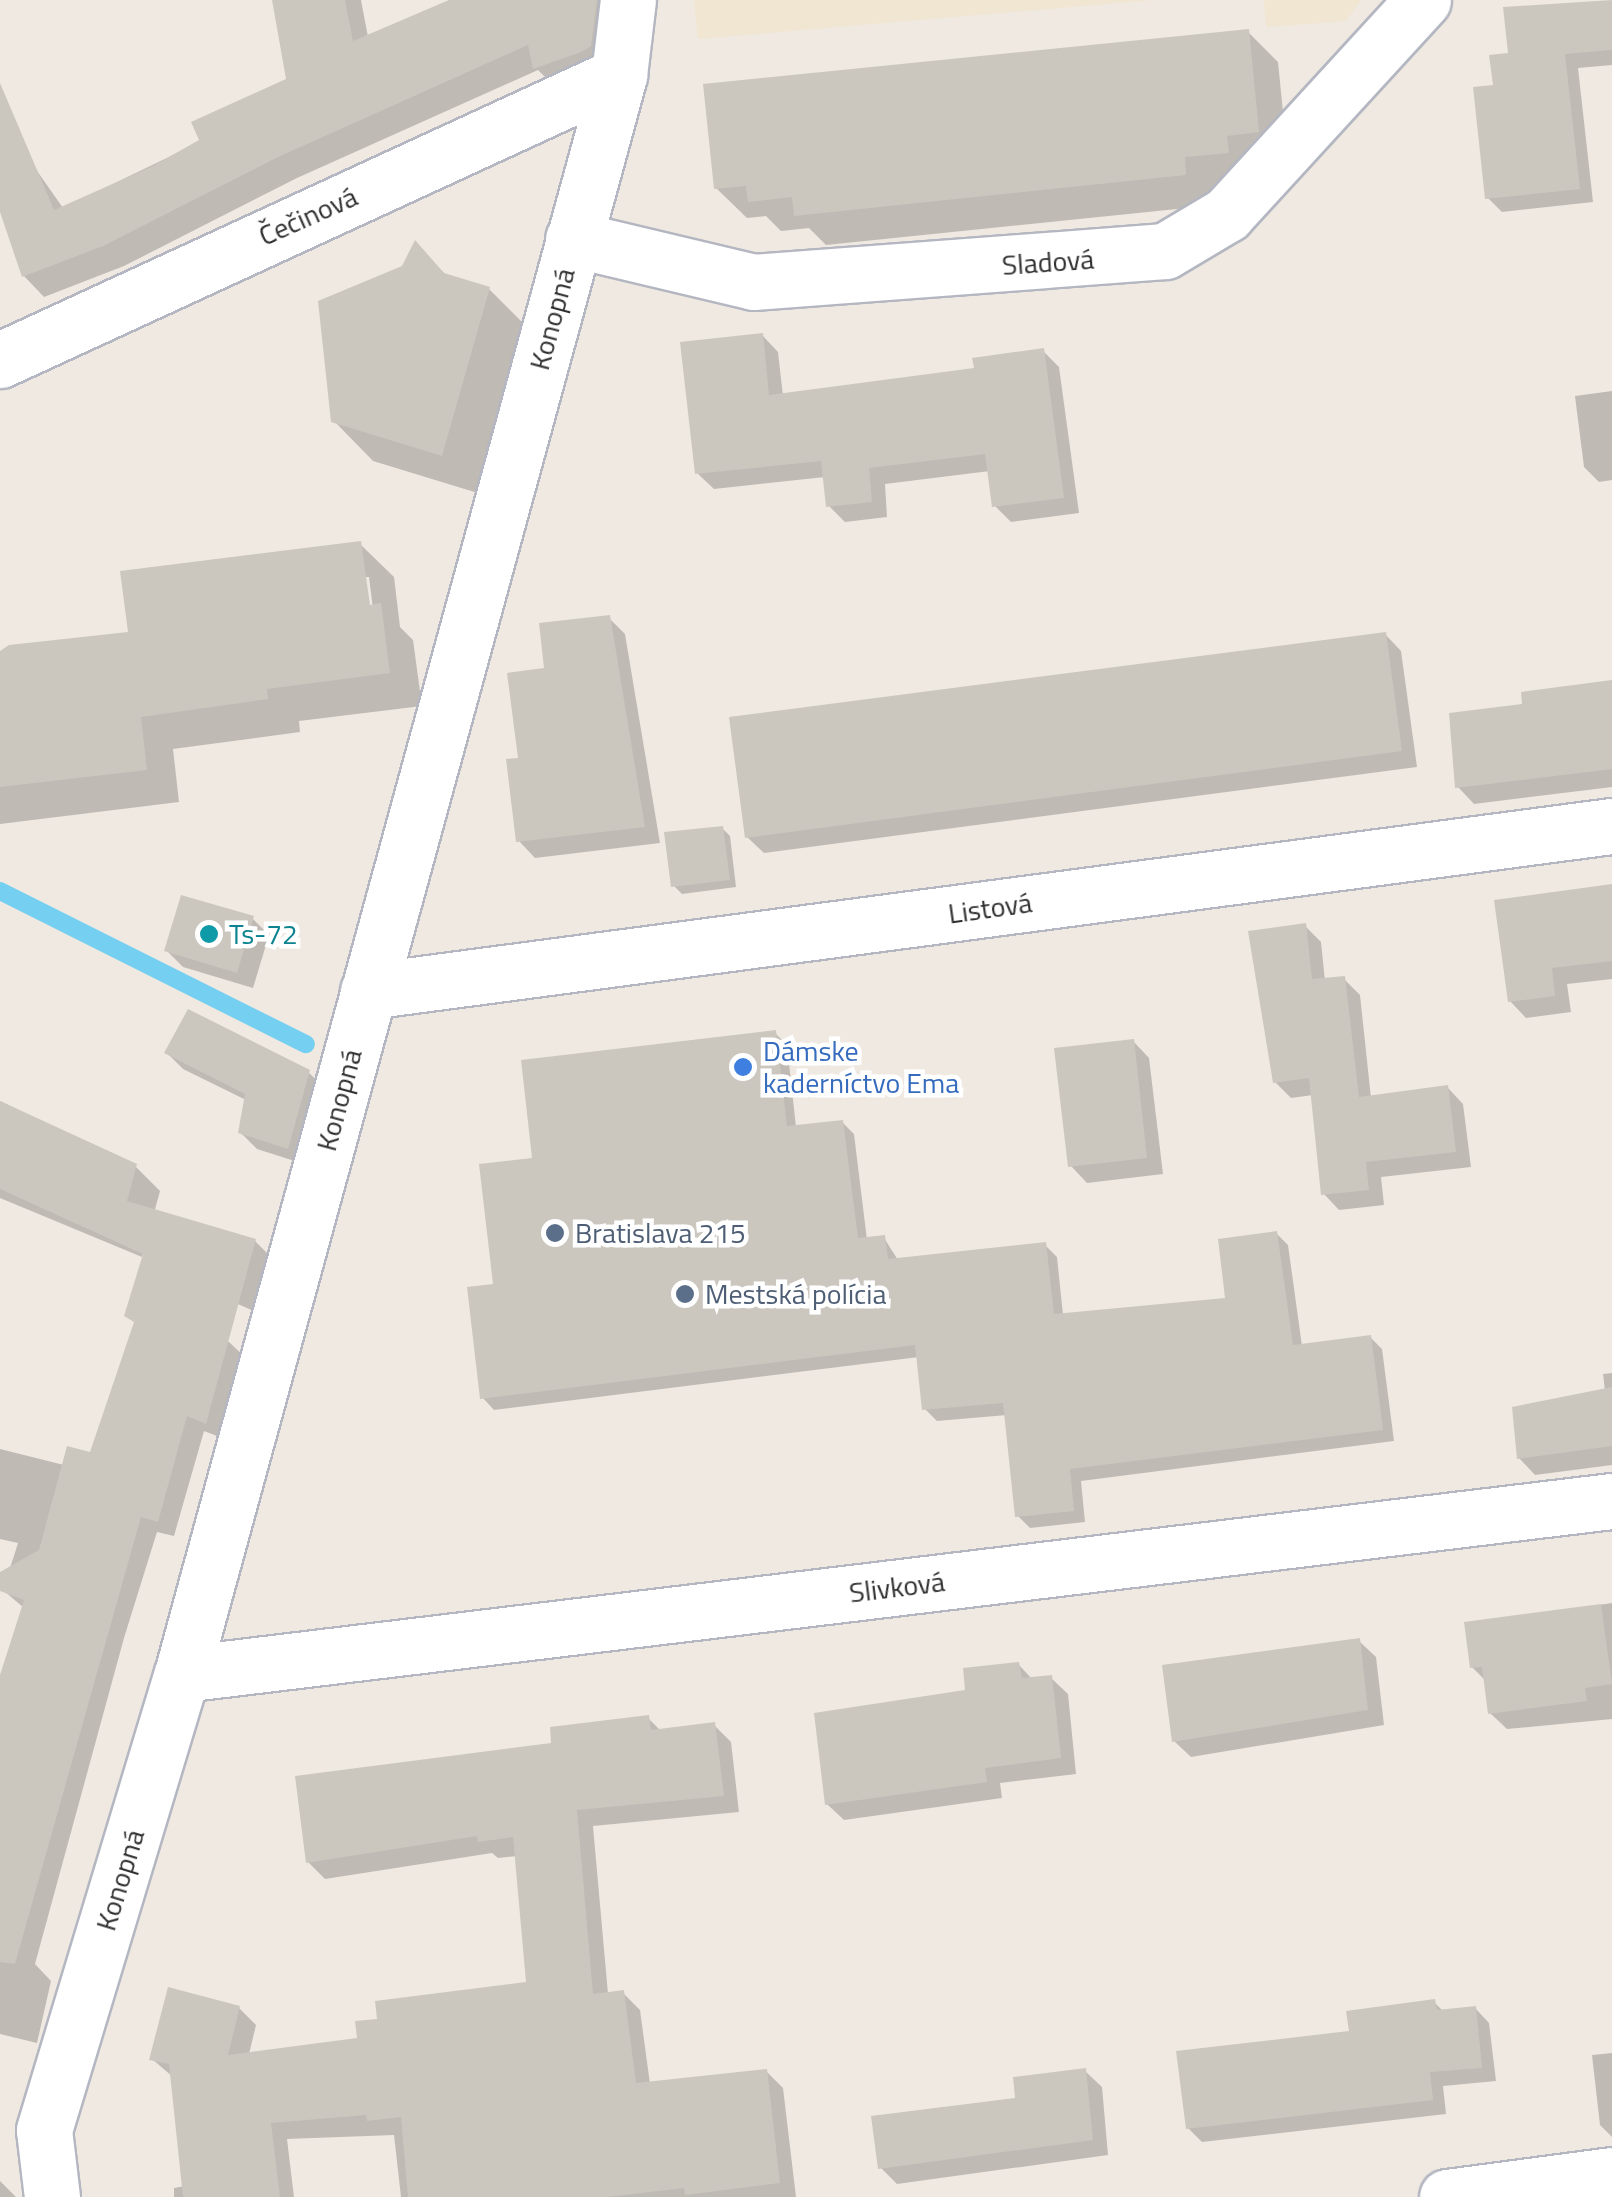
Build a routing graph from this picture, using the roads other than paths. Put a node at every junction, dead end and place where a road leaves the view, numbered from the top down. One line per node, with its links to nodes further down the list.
1 (628, 0): 3 (street, Konopná)
2 (1423, 0): 4 (street, Sladová)
3 (618, 75): 4 (street, Konopná); 5 (street, Čečinová)
4 (574, 239): 7 (street, Konopná)
5 (0, 360)
6 (1612, 826): 7 (street, Listová)
7 (368, 991): 9 (street, Konopná)
8 (1612, 1501): 9 (street, Slivková)
9 (182, 1674): 10 (street, Konopná)
10 (22, 2126): 12 (street, Konopná)
11 (1612, 2175): 13 (street)
12 (52, 2197)
13 (1446, 2197)

